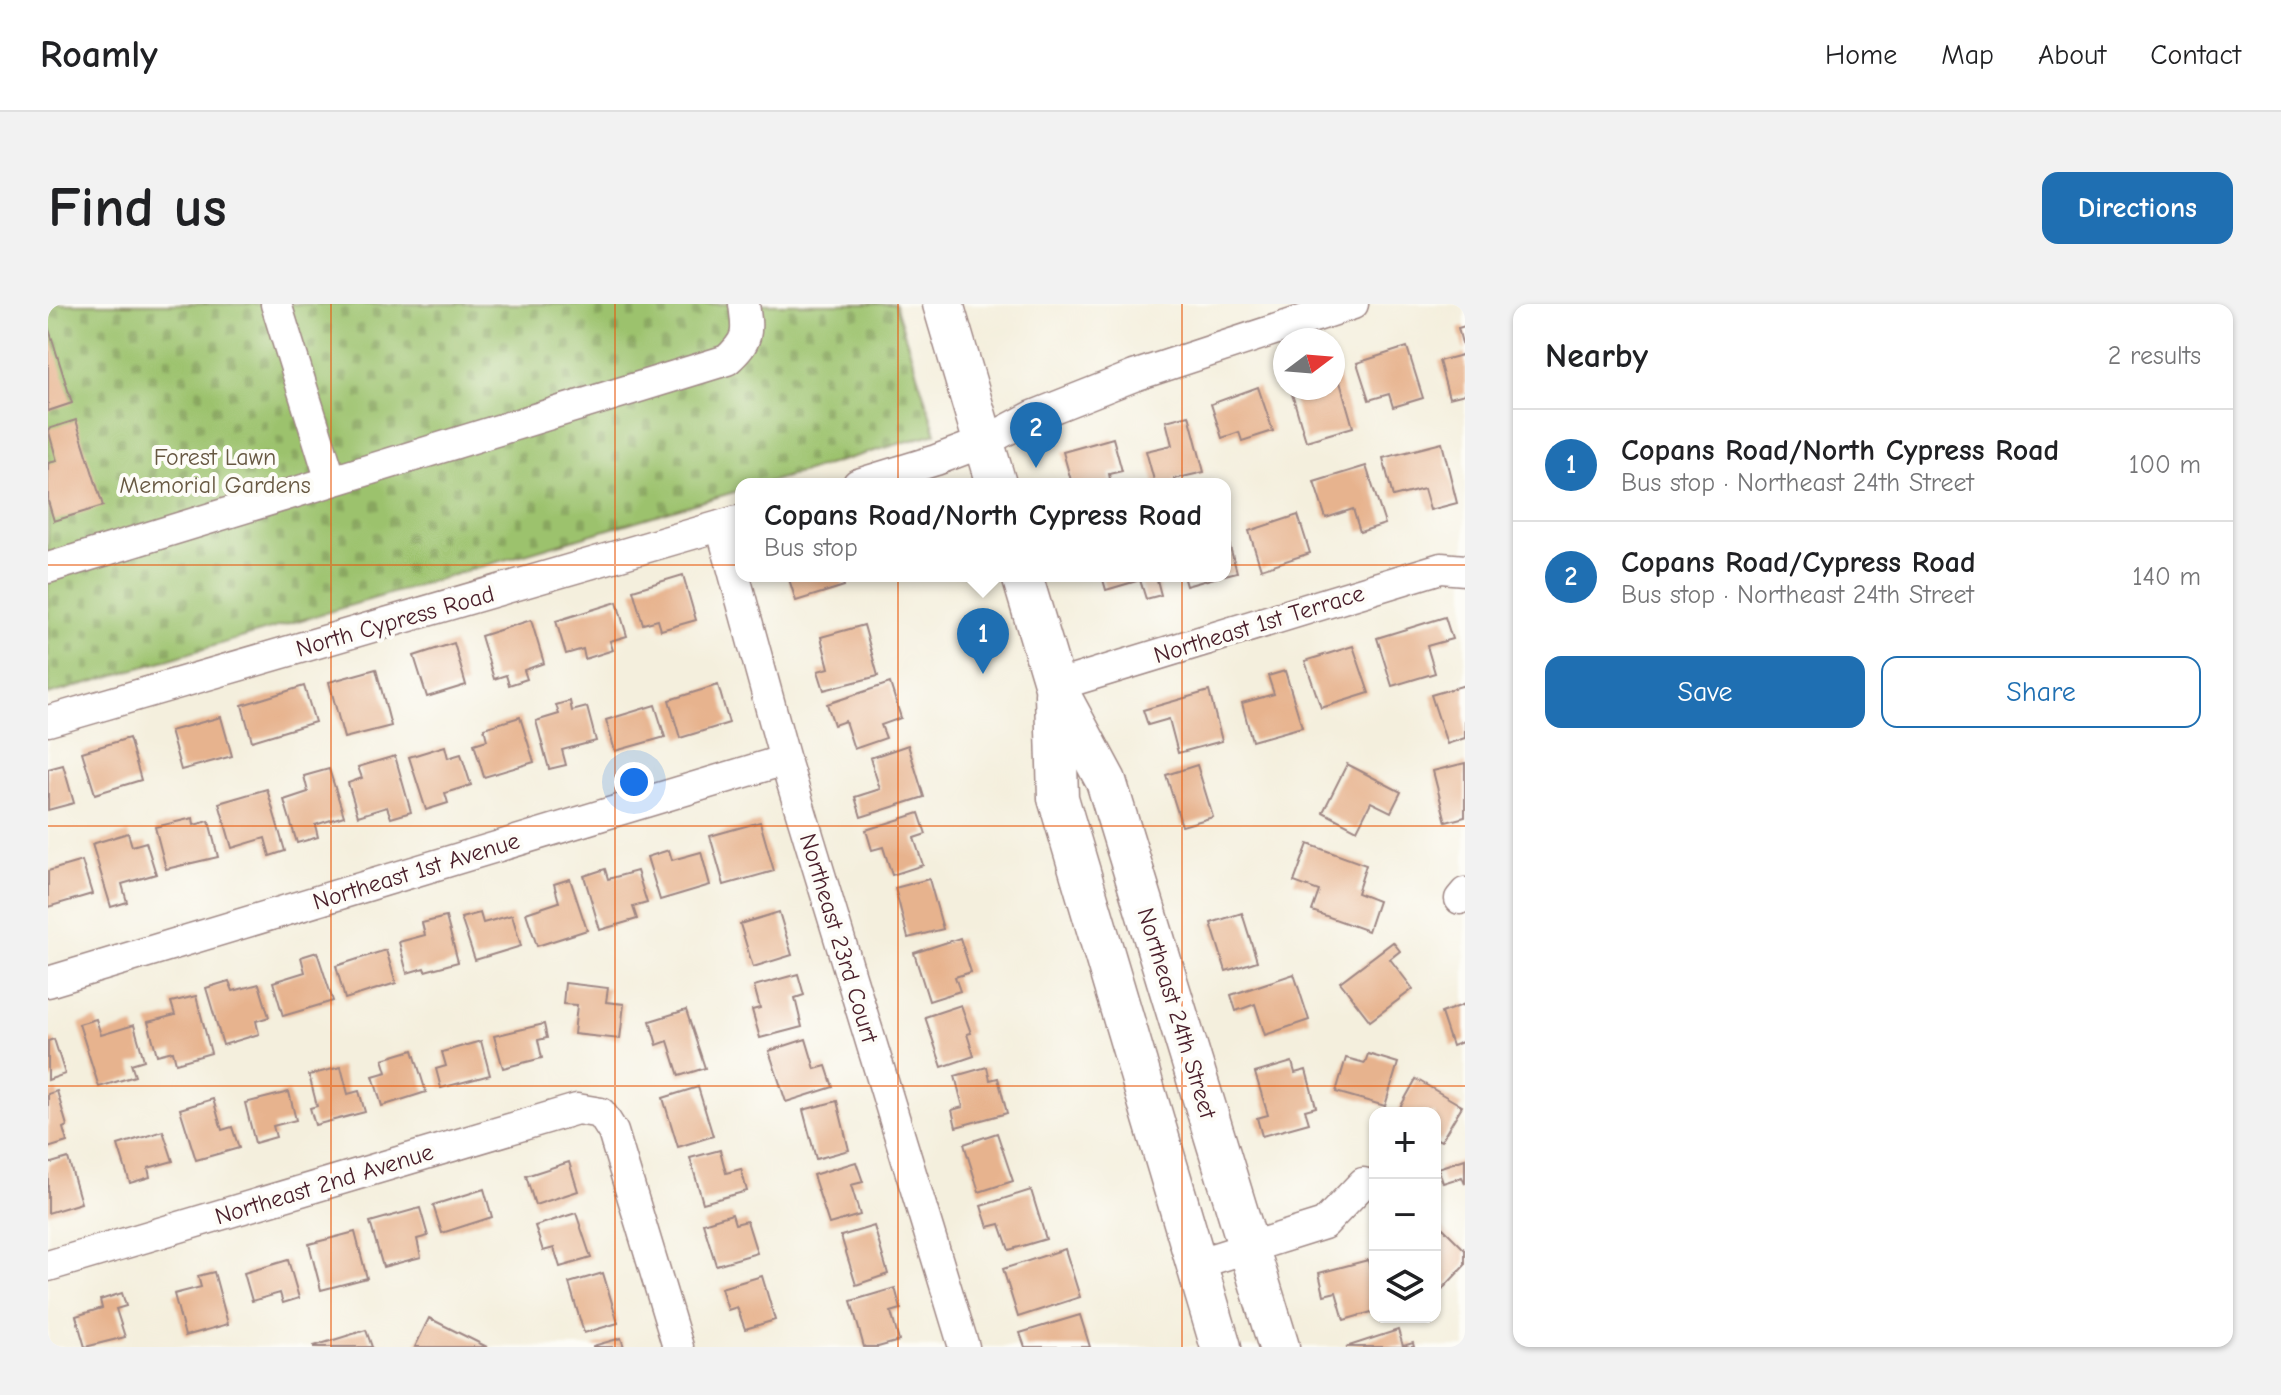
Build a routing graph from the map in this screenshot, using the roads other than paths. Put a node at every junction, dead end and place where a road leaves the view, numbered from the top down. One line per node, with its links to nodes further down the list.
1 (276, 304): 8 (street)
2 (744, 304): 8 (street)
3 (943, 304): 5 (main road)
4 (1353, 304): 5 (street)
5 (984, 442): 6 (street); 7 (main road)
6 (878, 478)
7 (994, 478)
8 (331, 481): 10 (street)
9 (731, 523): 15 (street, North Cypress Road)
10 (48, 568)
11 (1465, 570): 14 (street, Northeast 1st Terrace)
12 (744, 582): 16 (street, Northeast 23rd Court)
13 (1024, 582): 14 (main road, Northeast 24th Street)
14 (1055, 686): 19 (main road, Northeast 24th Street); 20 (main road, Northeast 24th Street)
15 (48, 721)
16 (785, 760): 17 (street, Northeast 1st Avenue); 23 (street, Northeast 23rd Court)
17 (48, 982)
18 (1363, 1183): 19 (street)
19 (1248, 1248): 20 (street); 25 (main road, Northeast 24th Street)
20 (1196, 1264): 24 (main road, Northeast 24th Street)
21 (48, 1266): 22 (street, Northeast 2nd Avenue)
22 (678, 1347)
23 (964, 1347)
24 (1221, 1347)
25 (1279, 1347)

